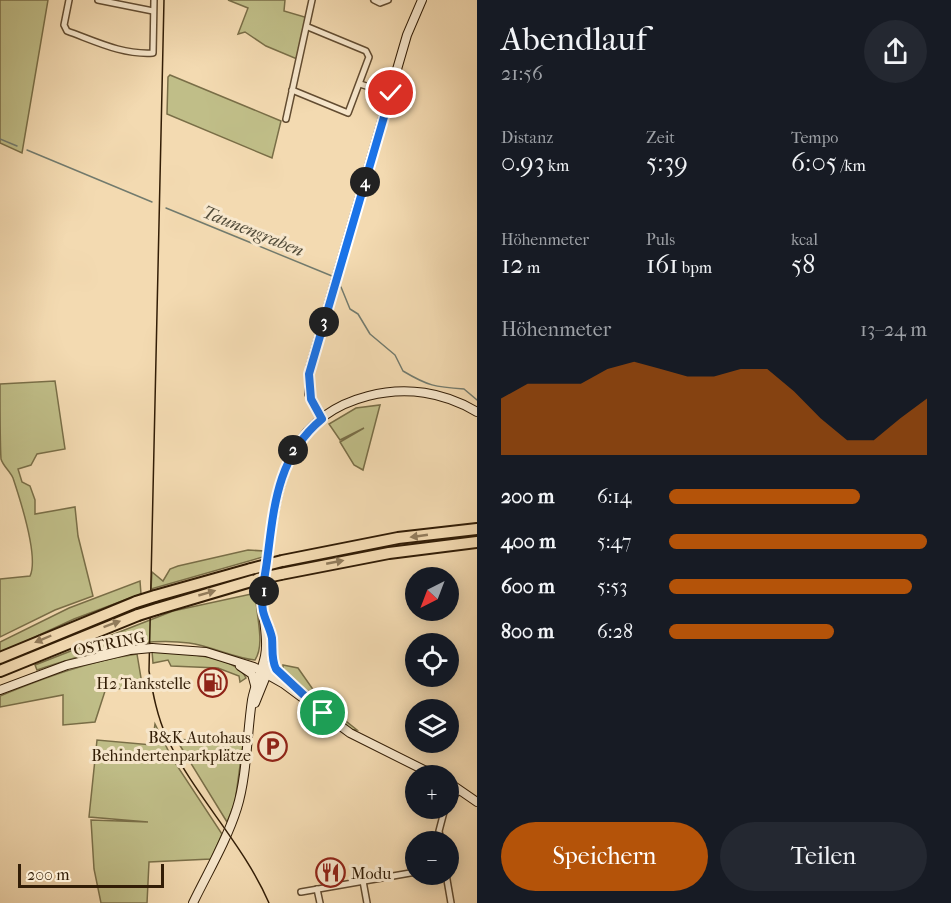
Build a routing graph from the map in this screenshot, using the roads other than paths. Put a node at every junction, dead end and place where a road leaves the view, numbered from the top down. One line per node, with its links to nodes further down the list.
1 (69, 0): 8 (street)
2 (99, 0): 8 (street)
3 (154, 0): 8 (street)
4 (312, 0): 9 (street)
5 (374, 0): 6 (street)
6 (388, 0)
7 (422, 0): 12 (main road)
8 (153, 11)
9 (308, 27): 10 (street); 11 (street)
10 (360, 84): 11 (street); 12 (street)
11 (292, 90): 13 (street)
12 (391, 93): 15 (main road)
13 (286, 119)
14 (477, 412): 15 (main road)
15 (322, 419): 18 (main road)
16 (477, 529): 20 (highway, one-way to 20, bridge)
17 (477, 542): 22 (highway, one-way to 17, bridge)
18 (263, 612): 21 (main road); 23 (main road)
19 (223, 656): 23 (main road, OSTRING); 24 (main road); 25 (main road, OSTRING, bridge)
20 (0, 658)
21 (272, 661): 23 (main road); 26 (main road)
22 (0, 671)
23 (264, 672): 24 (main road); 26 (main road, OSTRING); 27 (main road)
24 (255, 685): 27 (main road)
25 (0, 690)
26 (313, 705): 28 (main road)
27 (252, 710): 36 (main road)
28 (412, 765)
29 (461, 791): 30 (main road)
30 (477, 802)
31 (405, 874): 32 (street)
32 (363, 881): 34 (street); 38 (street)
33 (448, 885): 39 (street)
34 (317, 889): 35 (street); 37 (street)
35 (300, 892)
36 (194, 903)
37 (320, 903)
38 (367, 903)
39 (451, 903)

